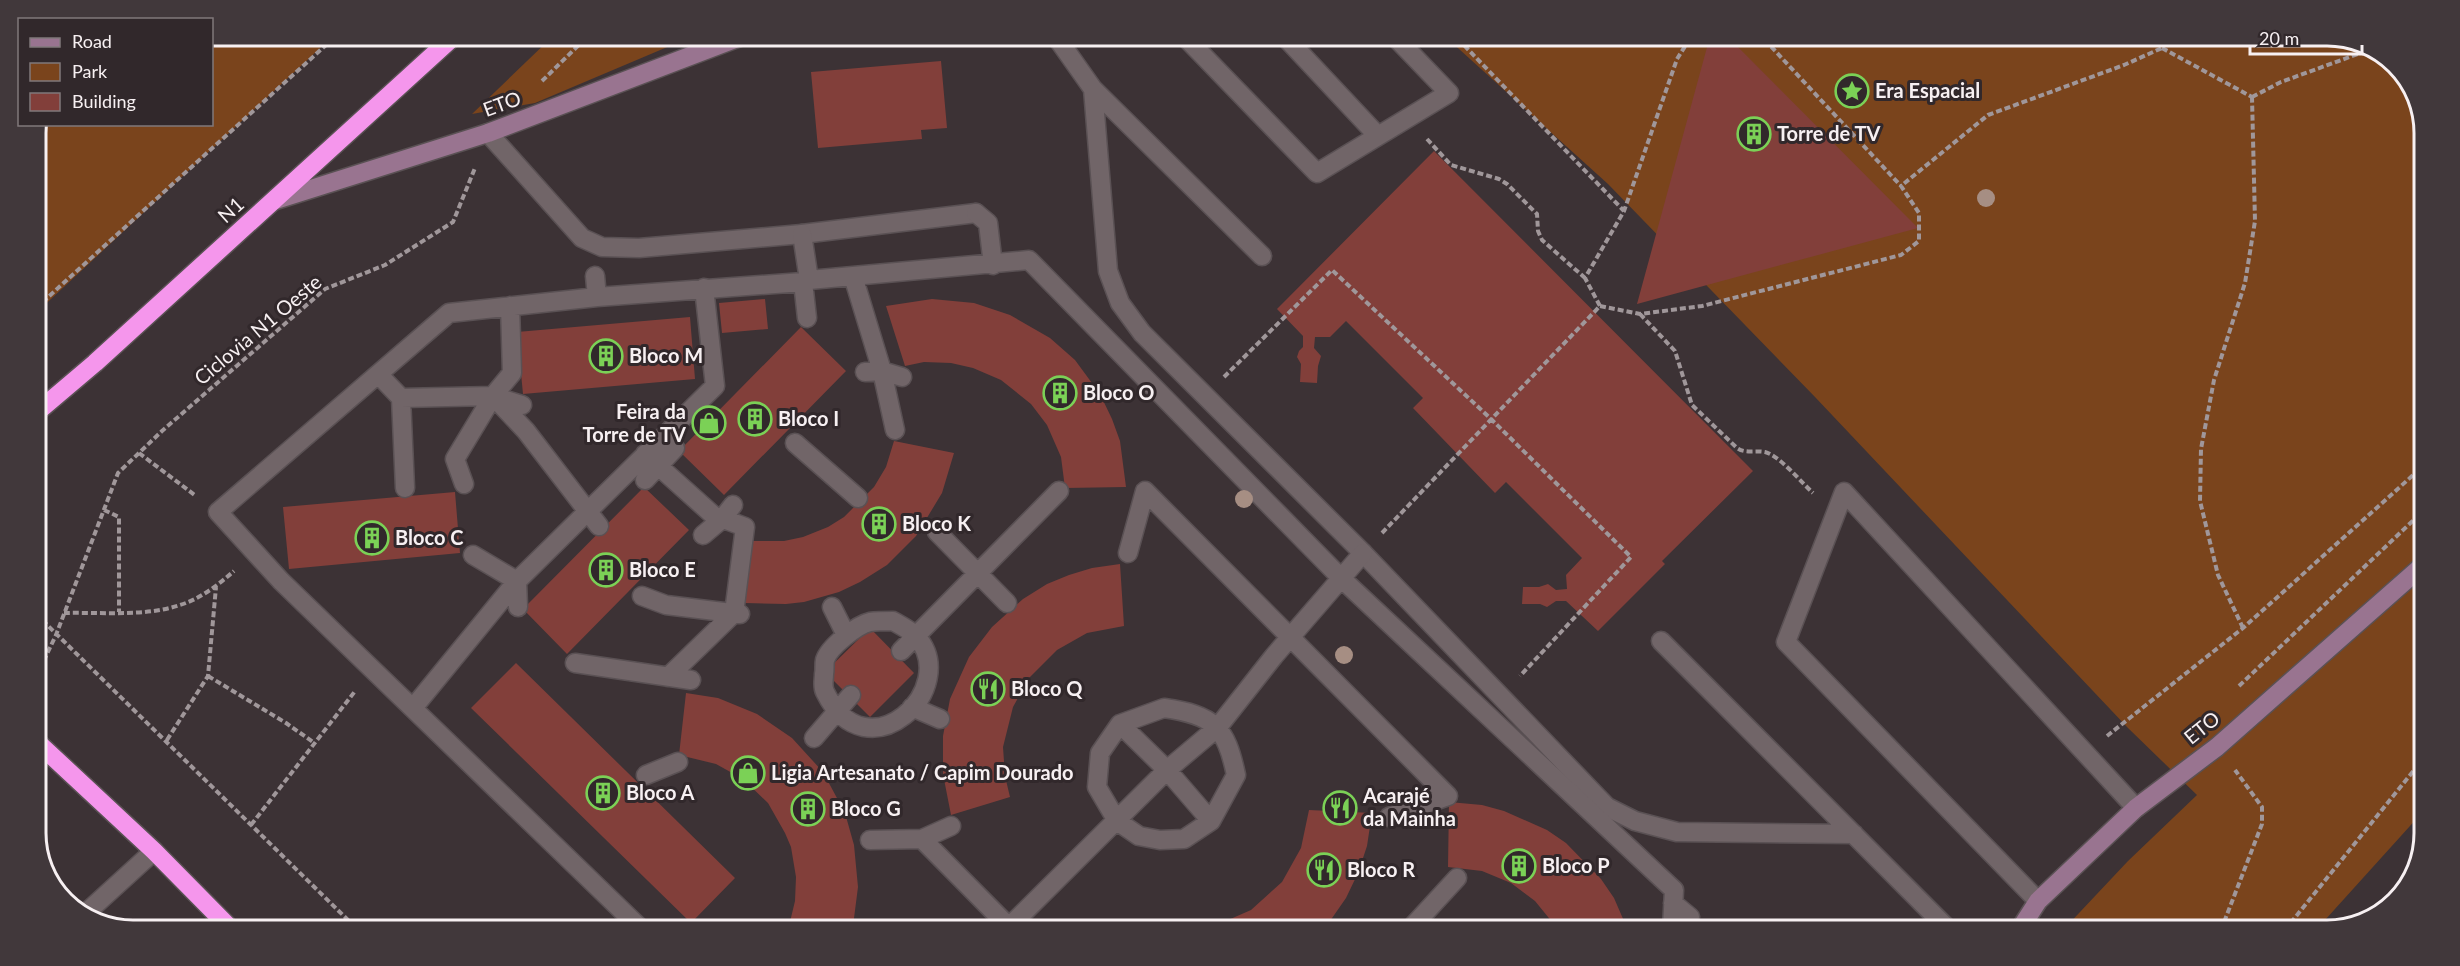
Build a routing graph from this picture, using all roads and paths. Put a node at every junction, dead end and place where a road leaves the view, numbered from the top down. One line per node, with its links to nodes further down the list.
1 (325, 46): 32 (path)
2 (443, 46): 21 (highway, N1)
3 (578, 46): 14 (path)
4 (719, 46): 18 (street, ETO)
5 (1063, 46): 15 (street)
6 (1194, 46): 19 (street)
7 (1294, 46): 19 (street)
8 (1404, 46): 17 (street)
9 (1465, 46): 22 (path)
10 (1685, 46): 22 (path)
11 (1771, 46): 20 (path)
12 (2162, 48): 16 (path); 20 (path)
13 (2359, 53): 16 (path)
14 (538, 85)
15 (1093, 88): 24 (street); 41 (street)
16 (2252, 97): 82 (path)
17 (1408, 118): 19 (street); 28 (path)
18 (489, 133): 21 (street, ETO); 23 (street); 49 (path, Ciclovia N1 Oeste)
19 (1378, 135)
20 (1900, 186): 35 (path)
21 (276, 200): 43 (highway, N1)
22 (1624, 211): 28 (path)
23 (802, 234): 25 (street); 29 (street)
24 (1262, 256)
25 (993, 265): 27 (street); 71 (street)
26 (595, 276): 31 (street)
27 (853, 276): 29 (street); 37 (street)
28 (1585, 278): 34 (path)
29 (806, 281): 30 (street); 36 (street)
30 (704, 288): 31 (street); 50 (street)
31 (597, 297): 33 (street)
32 (46, 299)
33 (510, 306): 38 (street); 40 (street)
34 (1600, 306): 35 (path); 45 (path)
35 (1640, 314): 61 (path)
36 (807, 318)
37 (873, 372): 39 (street); 46 (street)
38 (379, 375): 42 (street); 59 (street)
39 (902, 377)
40 (493, 396): 42 (street); 44 (street); 53 (street); 58 (street)
41 (1205, 397): 45 (path); 67 (street)
42 (401, 398): 54 (street)
43 (46, 404)
44 (522, 405)
45 (1491, 419): 67 (path); 96 (path)
46 (895, 430)
47 (795, 443): 56 (street)
48 (675, 448): 50 (street)
49 (139, 453): 57 (path, Ciclovia N1 Oeste); 59 (path)
50 (651, 460): 52 (street); 58 (street); 60 (street)
51 (2413, 475): 82 (path)
52 (645, 480)
53 (464, 484)
54 (405, 488)
55 (1059, 491): 69 (street)
56 (858, 498)
57 (104, 510): 78 (path); 79 (path, Ciclovia N1 Oeste)
58 (587, 511): 62 (street); 72 (street)
59 (218, 512): 65 (street)
60 (728, 512): 64 (street); 80 (street)
61 (1835, 514): 107 (street); 123 (street)
62 (599, 526)
63 (938, 532): 69 (street)
64 (703, 536)
65 (254, 551): 73 (path); 91 (street)
66 (1128, 553): 86 (street)
67 (1363, 553): 71 (street); 96 (street)
68 (473, 555): 72 (street)
69 (978, 573): 75 (street); 85 (street)
70 (2414, 574): 112 (street, ETO)
71 (1342, 579): 86 (street); 124 (street)
72 (517, 581): 77 (street); 98 (street)
73 (216, 587): 78 (path); 92 (path)
74 (642, 596): 80 (street)
75 (1007, 603)
76 (832, 606): 84 (street)
77 (518, 607)
78 (119, 612): 79 (path)
79 (64, 613): 83 (path, Ciclovia N1 Oeste)
80 (739, 613): 93 (street)
81 (47, 625): 83 (path)
82 (2243, 628): 107 (path)
83 (56, 635): 89 (path, Ciclovia N1 Oeste); 104 (path)
84 (846, 635): 85 (street); 99 (street)
85 (915, 636): 88 (street); 97 (street)
86 (1292, 637): 102 (street); 113 (street)
87 (1661, 641): 118 (street)
88 (901, 651)
89 (47, 654)
90 (575, 663): 93 (street)
91 (373, 669): 98 (street); 105 (path)
92 (208, 676): 104 (path); 105 (path)
93 (669, 677): 94 (street)
94 (691, 680)
95 (851, 695): 99 (street)
96 (1501, 696): 118 (street)
97 (912, 707): 99 (street); 100 (street)
98 (413, 708): 129 (street)
99 (836, 713): 103 (street)
100 (940, 719)
101 (1120, 724): 102 (street); 109 (street); 114 (street)
102 (1218, 728): 109 (street); 115 (street)
103 (814, 738)
104 (167, 740): 116 (path)
105 (313, 742): 116 (path)
106 (47, 751): 121 (highway)
107 (2085, 753): 112 (street)
108 (678, 762): 111 (street)
109 (1167, 770): 114 (street); 115 (street)
110 (2414, 770): 136 (path)
111 (646, 775)
112 (2136, 808): 123 (street, ETO)
113 (1389, 817)
114 (1117, 821): 115 (street); 131 (street)
115 (1211, 821)
116 (251, 825): 128 (path)
117 (951, 826): 119 (street)
118 (1854, 834): 134 (street)
119 (922, 839): 120 (street); 130 (street)
120 (870, 840)
121 (154, 851): 125 (street); 127 (highway)
122 (1457, 878): 132 (street)
123 (2038, 901): 135 (street, ETO)
124 (1673, 903): 126 (street); 133 (street)
125 (92, 908)
126 (1690, 917)
127 (222, 920)
128 (348, 920)
129 (632, 920)
130 (1002, 920)
131 (1016, 920)
132 (1418, 920)
133 (1672, 920)
134 (1939, 920)
135 (2026, 920)
136 (2292, 920)

